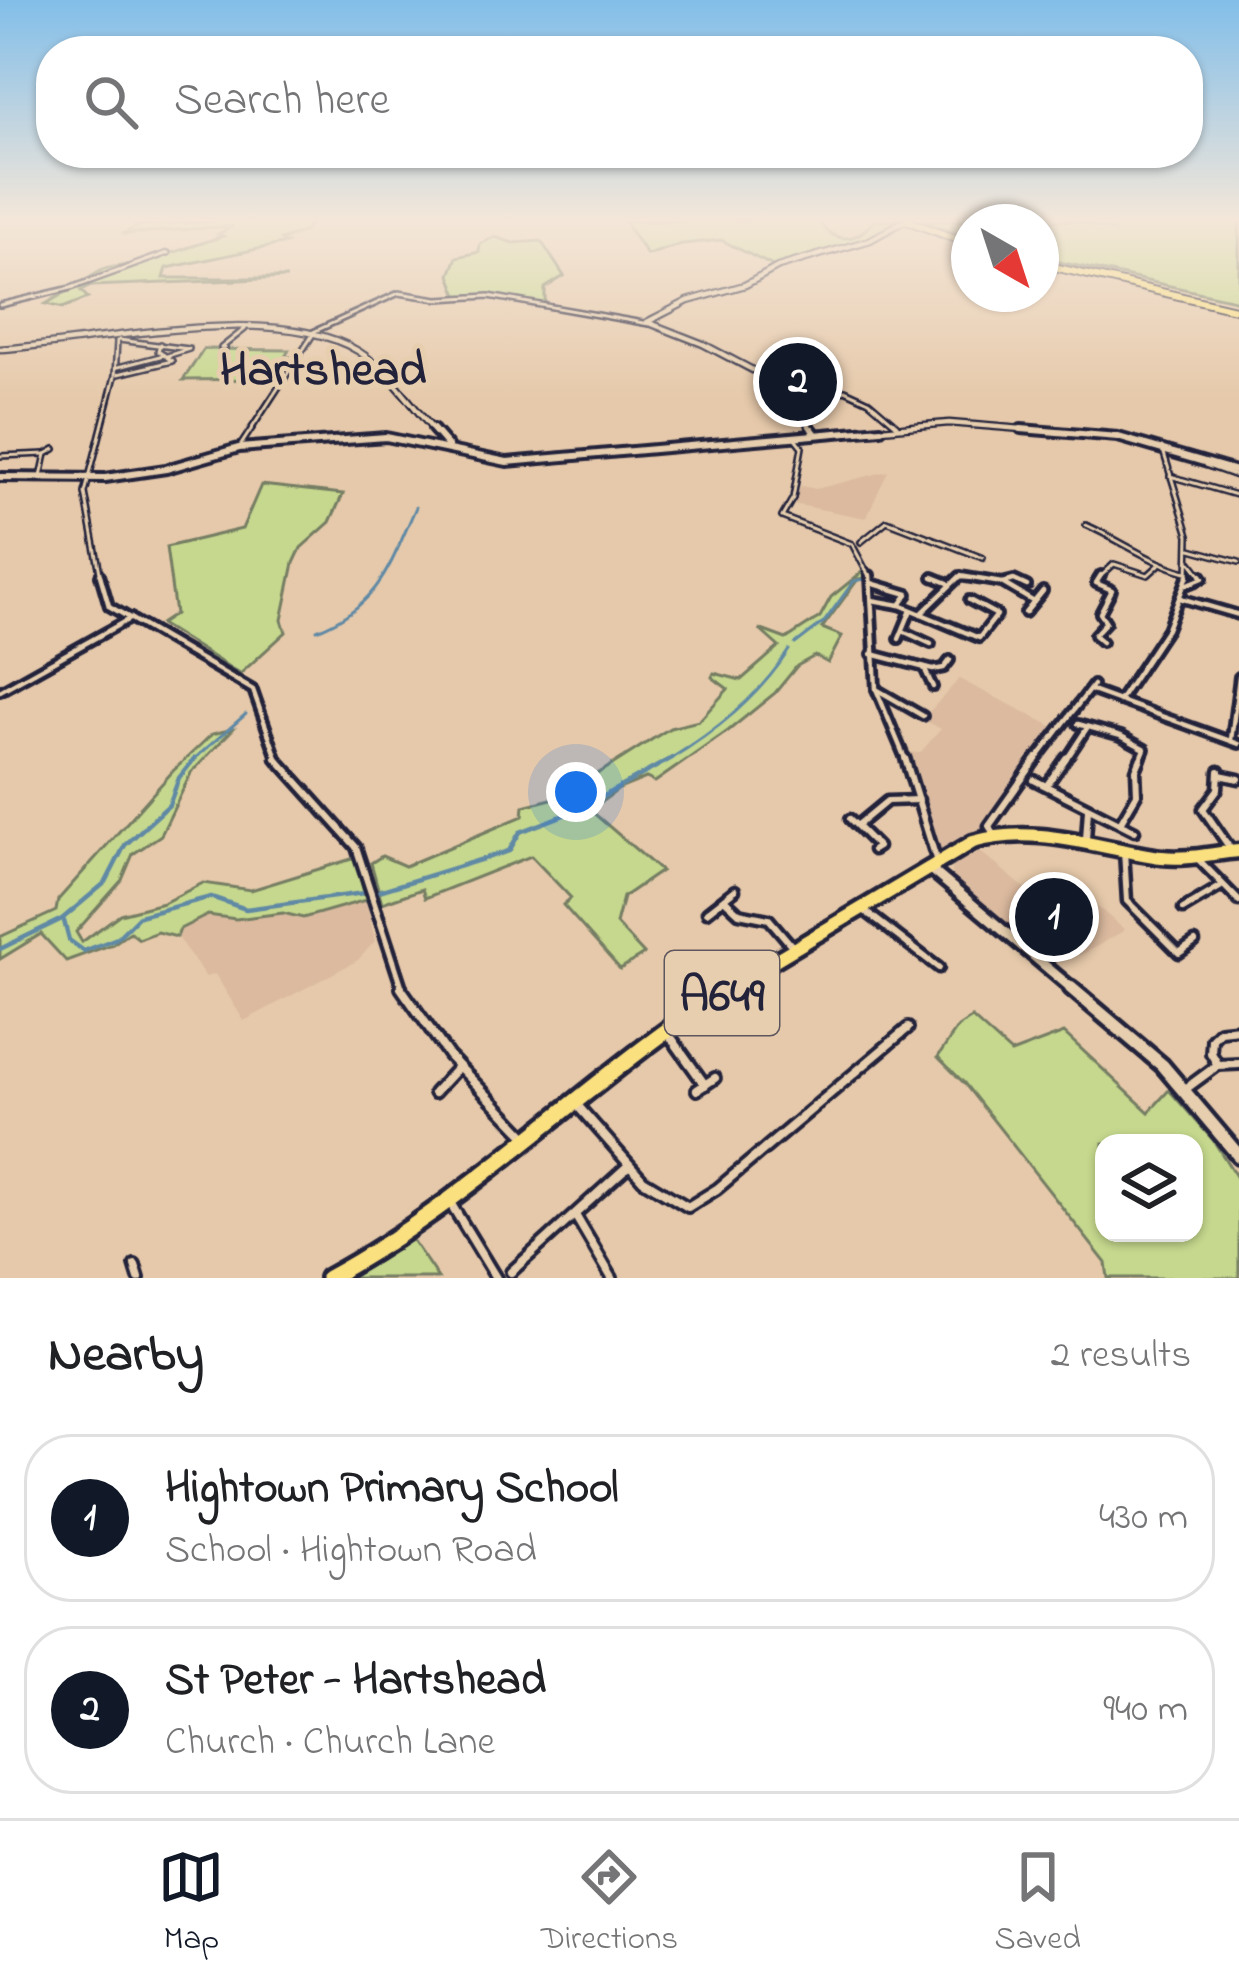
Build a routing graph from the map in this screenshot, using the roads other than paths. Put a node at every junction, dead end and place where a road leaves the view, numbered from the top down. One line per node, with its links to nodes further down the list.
1 (92, 281): 4 (street)
2 (753, 281): 6 (street)
3 (1119, 281): 5 (highway)
4 (0, 305)
5 (1237, 309)
6 (649, 322): 8 (street); 15 (street)
7 (244, 329): 8 (street); 9 (street); 11 (street)
8 (312, 333): 20 (street); 21 (street)
9 (118, 341): 10 (street); 12 (street); 14 (street)
10 (160, 344): 13 (street); 13 (street)
11 (221, 348)
12 (0, 350)
13 (165, 355): 14 (street); 14 (street)
14 (118, 371): 30 (street)
15 (810, 400): 16 (street); 17 (street)
16 (897, 425): 17 (street); 23 (street)
17 (815, 433): 18 (street)
18 (793, 436): 20 (street); 33 (street)
19 (1134, 443): 23 (street)
20 (449, 447): 21 (street)
21 (238, 448): 30 (street)
22 (55, 449): 24 (street)
23 (1162, 449): 26 (street); 27 (street)
24 (46, 454): 25 (street); 29 (street)
25 (0, 456)
26 (1239, 475)
27 (1167, 476): 31 (street); 34 (street)
28 (0, 477): 29 (street)
29 (41, 477): 30 (street)
30 (86, 479): 53 (street)
31 (1239, 496)
32 (1086, 525): 38 (street)
33 (858, 545): 35 (street); 41 (street)
34 (1191, 549): 36 (street); 37 (street)
35 (983, 558)
36 (1189, 560): 39 (street); 44 (street)
37 (1239, 562)
38 (1159, 565): 39 (street); 61 (street)
39 (1186, 573): 44 (street)
40 (933, 577): 42 (street)
41 (871, 583): 48 (street); 51 (street)
42 (948, 583): 43 (street); 55 (street)
43 (1002, 583): 45 (street); 50 (street)
44 (1184, 585): 47 (street)
45 (1027, 586)
46 (1042, 591): 50 (street)
47 (1180, 598): 56 (street); 71 (street)
48 (872, 600): 51 (street); 63 (street)
49 (969, 600): 55 (street)
50 (1034, 602): 54 (street)
51 (900, 605): 52 (street)
52 (911, 610): 55 (street); 59 (street)
53 (113, 611): 57 (street); 58 (street)
54 (1025, 613)
55 (922, 614)
56 (1239, 615)
57 (131, 618): 58 (street); 107 (street)
58 (115, 628): 69 (street)
59 (905, 632): 60 (street); 62 (street)
60 (899, 639)
61 (1102, 642)
62 (932, 644)
63 (872, 654): 65 (street); 68 (street)
64 (950, 660): 65 (street)
65 (923, 668): 67 (street)
66 (1239, 676): 70 (street)
67 (933, 687)
68 (876, 689): 72 (street); 79 (street)
69 (0, 691)
70 (1238, 697): 75 (street)
71 (1119, 701): 75 (street); 85 (street)
72 (923, 716)
73 (1078, 724): 74 (street)
74 (1088, 728): 78 (street); 82 (street)
75 (1235, 742)
76 (1239, 779): 89 (street)
77 (1034, 780): 78 (street)
78 (1046, 786): 80 (street)
79 (920, 800): 83 (street); 91 (street)
80 (1088, 808): 82 (street); 86 (street)
81 (850, 819): 83 (street)
82 (1120, 823): 84 (street)
83 (858, 825): 87 (street)
84 (1135, 831)
85 (994, 834): 86 (main road); 91 (main road, A649)
86 (1087, 844): 88 (main road)
87 (873, 850)
88 (1124, 851): 90 (main road); 99 (street)
89 (1236, 851): 90 (main road)
90 (1195, 857): 92 (street)
91 (933, 865): 96 (main road, A649); 109 (street)
92 (1220, 887): 95 (street); 97 (street)
93 (735, 890): 94 (street)
94 (724, 899): 98 (street); 100 (street)
95 (1239, 901)
96 (861, 907): 100 (main road, A649); 101 (street)
97 (1183, 909)
98 (707, 912)
99 (1195, 942)
100 (792, 946): 104 (main road, A649)
101 (939, 968)
102 (908, 1028): 114 (street)
103 (1239, 1029): 106 (street)
104 (667, 1031): 108 (street); 111 (main road, A649)
105 (1239, 1064): 106 (street)
106 (1218, 1065): 109 (street)
107 (458, 1068): 110 (street); 112 (street)
108 (715, 1078)
109 (1184, 1090): 113 (street)
110 (434, 1093)
111 (573, 1100): 112 (main road, A649); 114 (street)
112 (526, 1136): 115 (main road, A649)
113 (1239, 1156)
114 (629, 1165): 116 (street)
115 (448, 1199): 120 (main road, A649); 121 (street)
116 (574, 1214): 118 (street); 122 (street)
117 (135, 1265): 119 (street)
118 (511, 1272)
119 (139, 1278)
120 (328, 1278)
121 (496, 1278)
122 (611, 1278)

